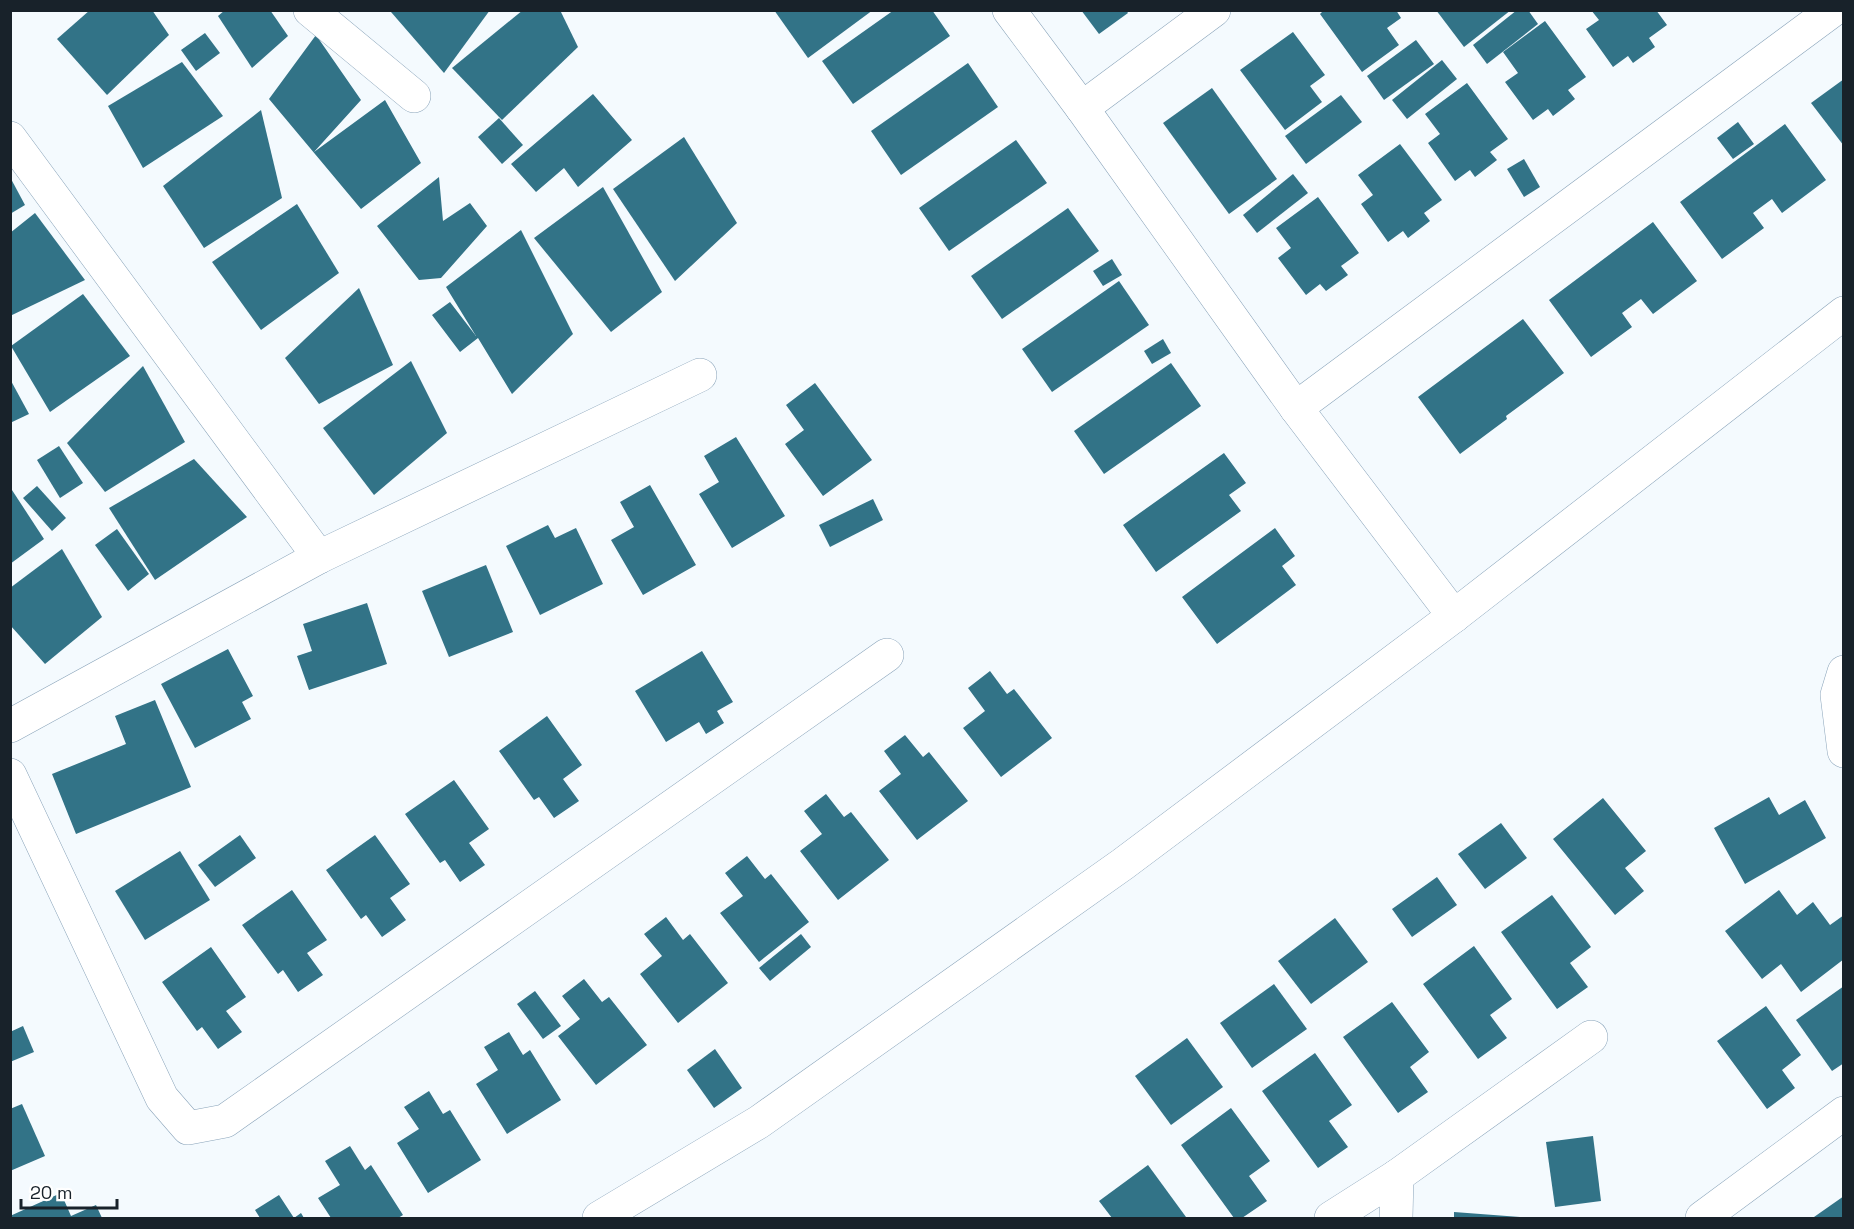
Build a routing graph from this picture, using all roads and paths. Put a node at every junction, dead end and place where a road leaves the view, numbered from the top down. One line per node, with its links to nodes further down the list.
1 (310, 10): 5 (street)
2 (1009, 10): 6 (street)
3 (1214, 10): 6 (street)
4 (1833, 10): 10 (street)
5 (414, 96)
6 (1082, 108): 10 (street)
7 (10, 138): 11 (street)
8 (1844, 313): 12 (street)
9 (700, 375): 11 (street)
10 (1296, 408): 12 (street)
11 (320, 557): 15 (street)
12 (1454, 615): 21 (street)
13 (887, 655): 17 (street)
14 (1844, 672): 16 (street)
15 (10, 726)
16 (1844, 751)
17 (10, 775)
18 (1591, 1037): 20 (street)
19 (1844, 1113): 24 (street)
20 (1397, 1176): 22 (street); 23 (street)
21 (599, 1218)
22 (1331, 1218)
23 (1396, 1218)
24 (1702, 1218)

